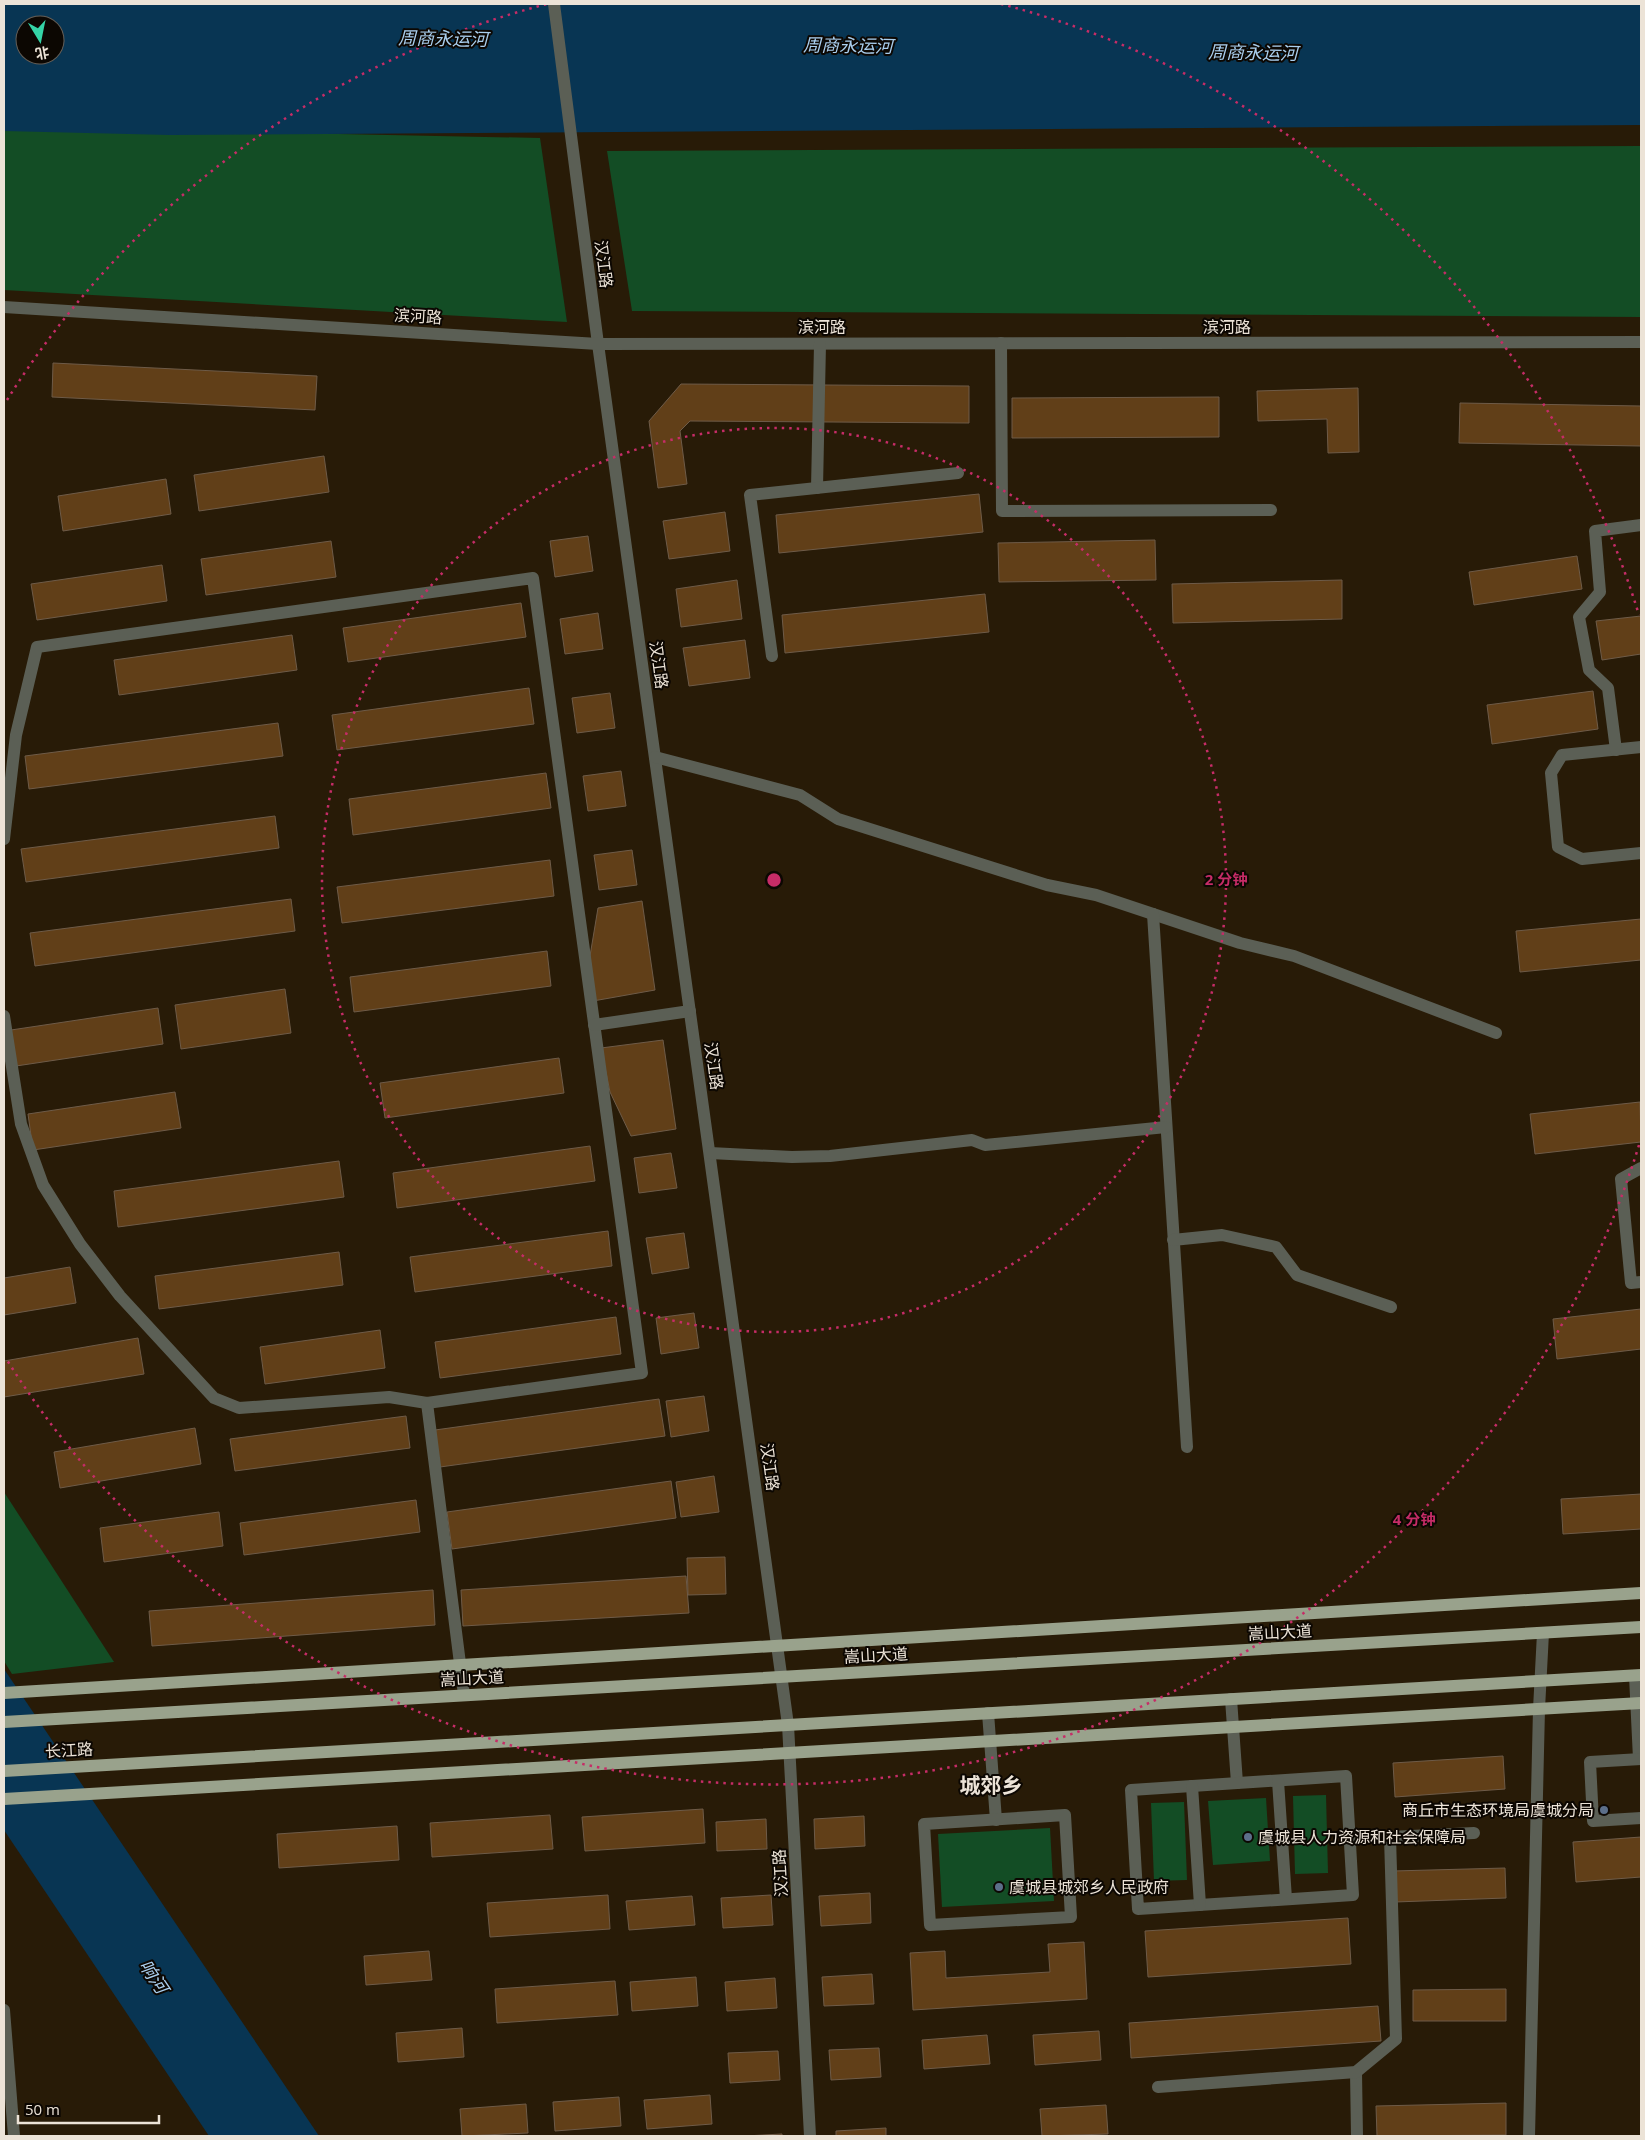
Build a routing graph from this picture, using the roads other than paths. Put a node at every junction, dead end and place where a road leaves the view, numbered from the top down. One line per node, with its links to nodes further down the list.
1 (554, 4): 5 (street, 汉江路)
2 (4, 307): 5 (street, 滨河路)
3 (1641, 342): 4 (street, 滨河路)
4 (1000, 343): 6 (street, 滨河路); 9 (street)
5 (598, 344): 6 (street, 滨河路); 14 (street, 汉江路)
6 (820, 344): 8 (street)
7 (958, 473): 8 (street)
8 (817, 488): 11 (street)
9 (1271, 510)
10 (1641, 525): 13 (street)
11 (772, 656)
12 (1641, 747): 13 (street)
13 (1616, 750): 16 (street)
14 (655, 757): 17 (street); 18 (street, 汉江路)
15 (4, 839): 20 (street)
16 (1641, 853)
17 (1153, 914): 21 (street); 22 (street)
18 (690, 1010): 20 (street); 23 (street, 汉江路)
19 (4, 1016): 28 (street)
20 (594, 1025): 28 (street)
21 (1496, 1033)
22 (1166, 1127): 23 (street); 25 (street)
23 (710, 1153): 33 (street, 汉江路)
24 (1641, 1168): 26 (street)
25 (1174, 1240): 27 (street); 29 (street)
26 (1641, 1282)
27 (1391, 1307)
28 (427, 1403): 34 (street)
29 (1186, 1447)
30 (1641, 1593): 33 (main road)
31 (1641, 1627): 32 (main road, 嵩山大道)
32 (1543, 1633): 36 (main road, 嵩山大道); 37 (street)
33 (778, 1646): 34 (main road); 36 (street, 汉江路)
34 (461, 1665): 38 (main road); 39 (street)
35 (1638, 1675): 37 (main road); 41 (street)
36 (782, 1677): 39 (main road, 嵩山大道); 46 (street, 汉江路)
37 (1540, 1681): 40 (main road); 42 (street)
38 (4, 1693)
39 (464, 1695): 44 (main road, 嵩山大道)
40 (1231, 1699): 43 (main road); 47 (street)
41 (1639, 1704): 42 (main road); 50 (street)
42 (1539, 1709): 47 (main road); 67 (street)
43 (988, 1713): 46 (main road); 48 (street)
44 (112, 1716): 45 (main road, 长江路)
45 (4, 1722)
46 (788, 1725): 49 (street, 汉江路); 51 (main road, 长江路)
47 (1233, 1727): 48 (main road); 53 (street)
48 (990, 1741): 49 (main road); 57 (street)
49 (790, 1752): 55 (main road); 65 (street, 汉江路)
50 (1640, 1759): 56 (street)
51 (4, 1770)
52 (1278, 1781): 53 (street); 59 (street); 59 (street)
53 (1237, 1783): 54 (street)
54 (1192, 1786): 60 (street); 60 (street)
55 (4, 1799)
56 (1641, 1818)
57 (996, 1820): 57 (street)
58 (1474, 1833): 62 (street)
59 (1286, 1899): 60 (street)
60 (1200, 1905)
61 (4, 2010): 64 (street)
62 (1356, 2072): 63 (street); 66 (street)
63 (1158, 2087)
64 (14, 2136)
65 (810, 2136)
66 (1357, 2136)
67 (1529, 2136)

